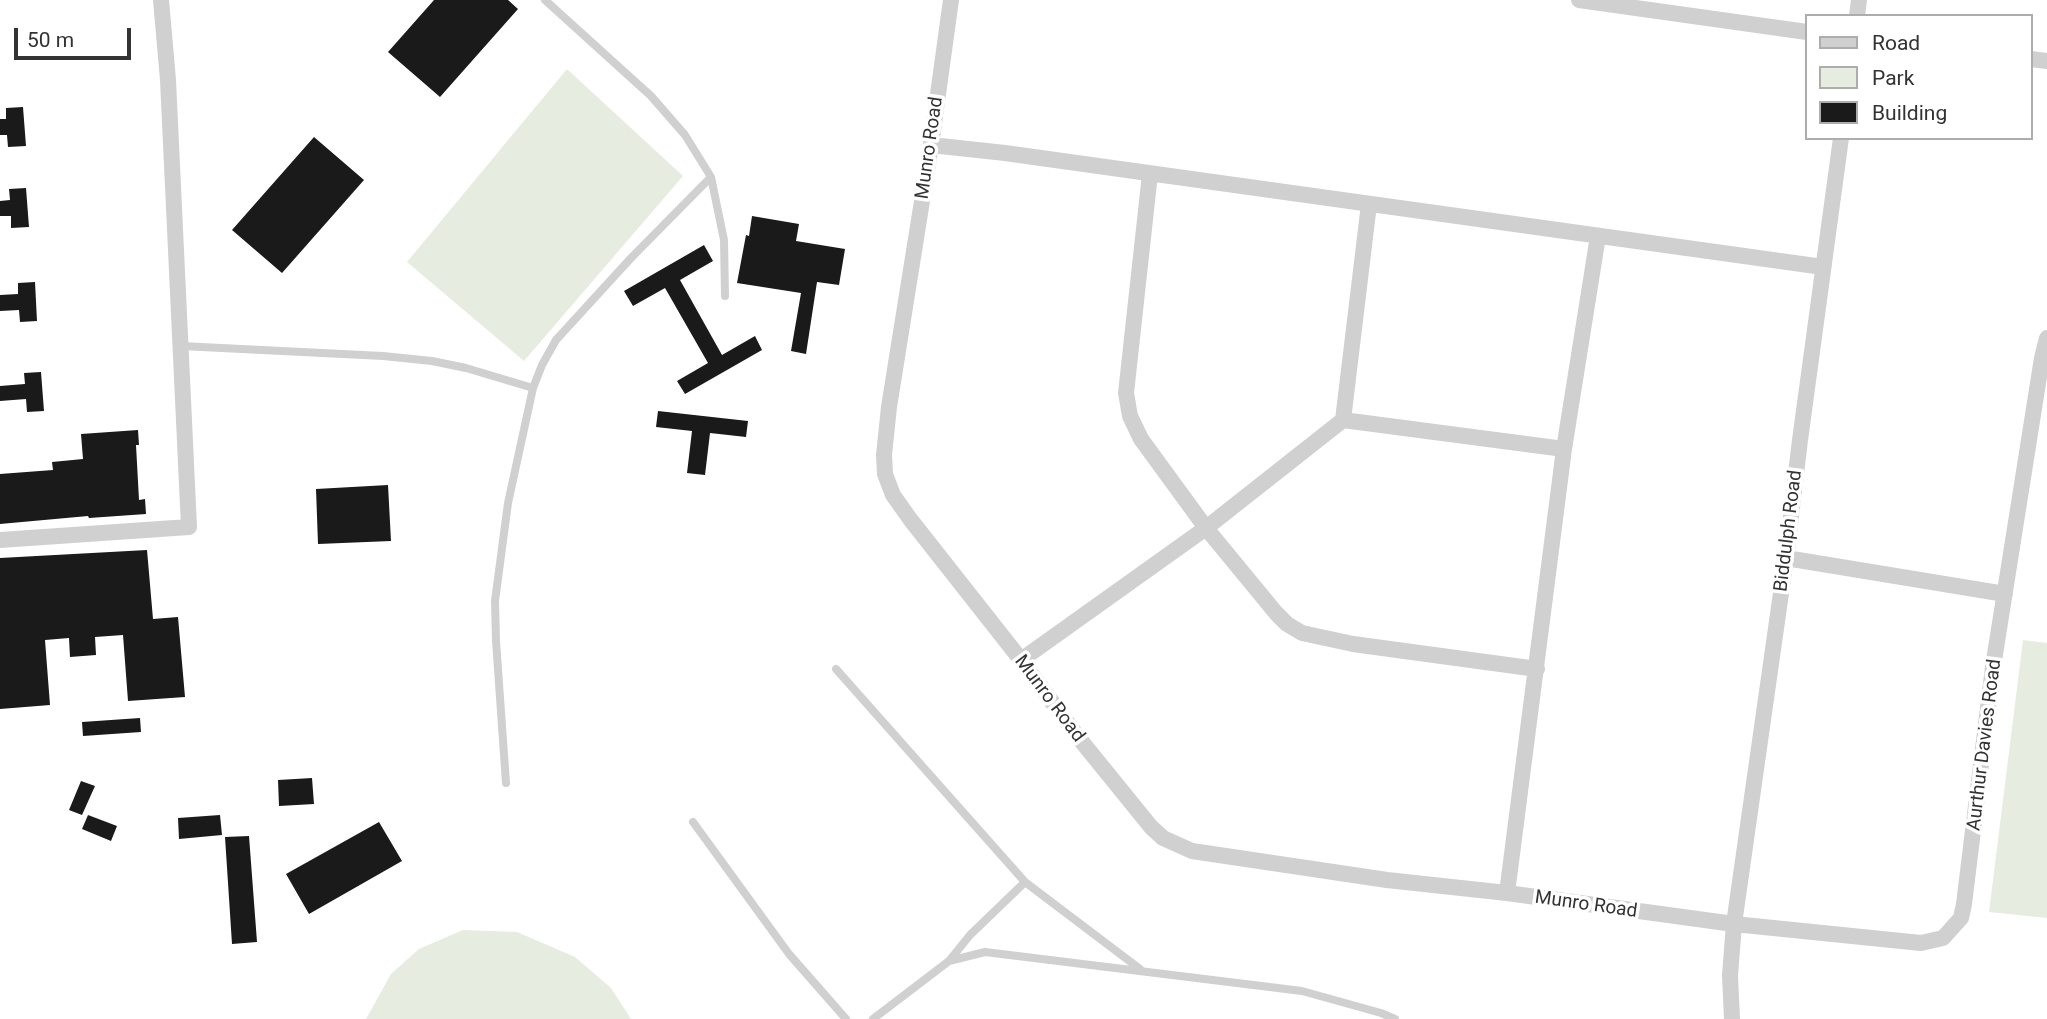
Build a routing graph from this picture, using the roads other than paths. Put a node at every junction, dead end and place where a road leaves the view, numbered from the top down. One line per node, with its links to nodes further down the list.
1 (161, 0): 15 (street)
2 (545, 0): 9 (lane)
3 (951, 0): 7 (street, Munro Road)
4 (1579, 0): 5 (street)
5 (1806, 32)
6 (1841, 140): 12 (street, Biddulph Road)
7 (932, 145): 8 (street); 23 (street, Munro Road)
8 (1150, 174): 10 (street); 19 (street)
9 (711, 177): 13 (lane); 16 (lane)
10 (1369, 204): 11 (street); 17 (street)
11 (1598, 236): 12 (street); 18 (street)
12 (1823, 267): 21 (street, Biddulph Road)
13 (725, 296)
14 (2047, 338): 22 (street, Aurthur Davies Road)
15 (181, 346): 16 (lane); 20 (street)
16 (533, 388): 26 (lane)
17 (1343, 421): 18 (street); 19 (street)
18 (1564, 449): 25 (street)
19 (1206, 528): 23 (street); 25 (street)
20 (0, 540)
21 (1786, 558): 22 (street); 30 (street, Biddulph Road)
22 (2005, 594): 30 (street, Aurthur Davies Road)
23 (1021, 660): 29 (street, Munro Road)
24 (836, 669): 28 (lane)
25 (1537, 669): 29 (street)
26 (506, 783)
27 (693, 822): 33 (lane)
28 (1025, 882): 31 (lane); 32 (lane)
29 (1507, 893): 30 (street, Munro Road)
30 (1734, 924): 36 (street, Biddulph Road)
31 (949, 961): 32 (lane); 34 (lane)
32 (1143, 971): 35 (lane)
33 (846, 1019)
34 (873, 1019)
35 (1395, 1019)
36 (1732, 1019)

